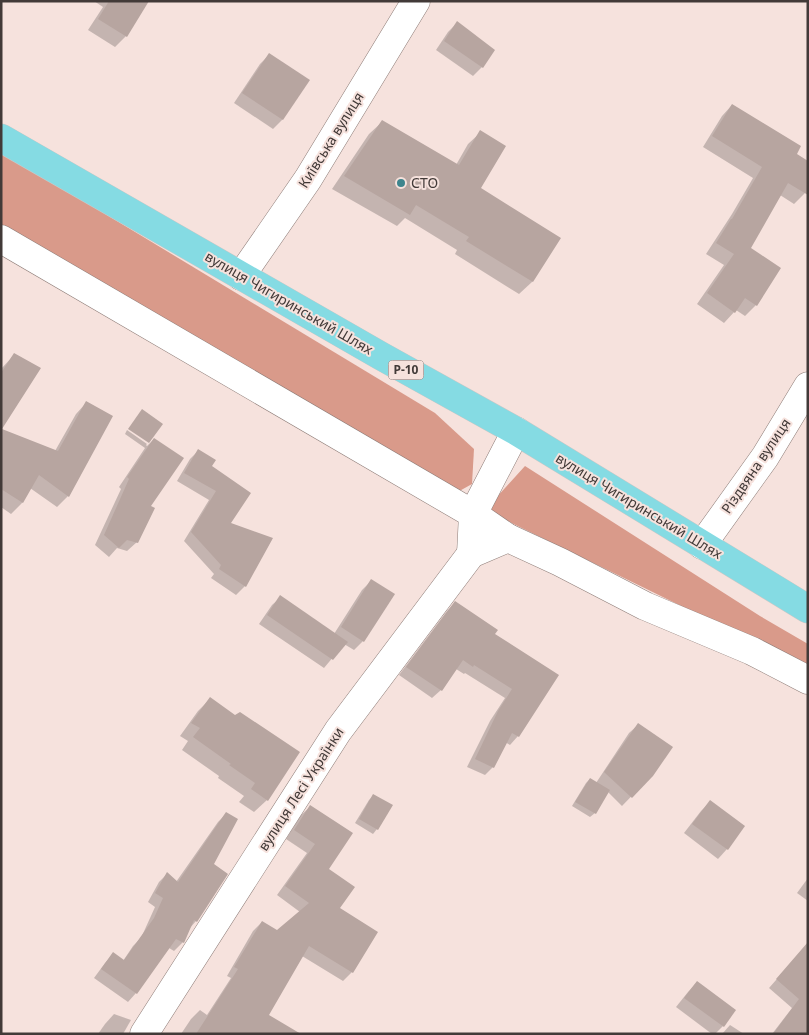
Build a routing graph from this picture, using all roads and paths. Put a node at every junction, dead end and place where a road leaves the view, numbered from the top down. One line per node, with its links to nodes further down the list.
1 (416, 1): 4 (street, Київська вулиця)
2 (1, 138): 4 (main road, вулиця Чигиринський Шлях / Р-10)
3 (1, 239): 7 (street)
4 (241, 276): 6 (main road, вулиця Чигиринський Шлях / Р-10)
5 (808, 386): 9 (street, Різдвяна вулиця)
6 (516, 431): 7 (street); 9 (main road, вулиця Чигиринський Шлях / Р-10)
7 (473, 514): 8 (street); 10 (street)
8 (508, 538): 10 (street); 12 (street)
9 (702, 545): 11 (main road, вулиця Чигиринський Шлях / Р-10)
10 (471, 554): 13 (street, вулиця Лесі Українки)
11 (808, 608)
12 (808, 680)
13 (144, 1034)

